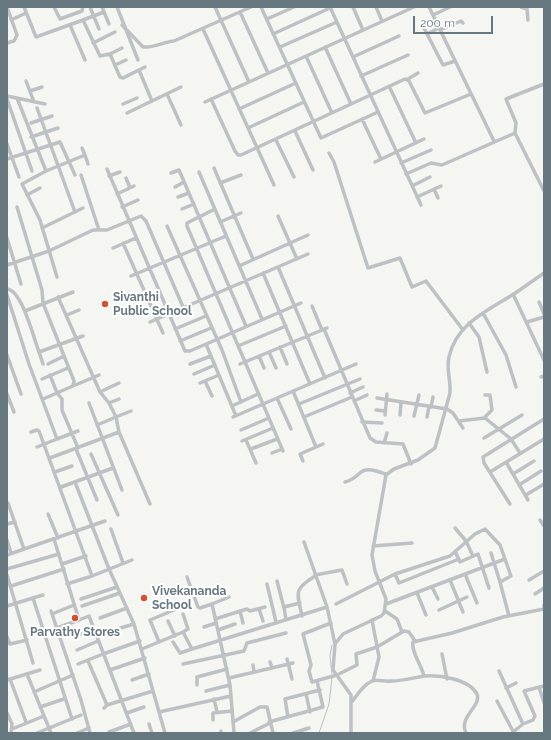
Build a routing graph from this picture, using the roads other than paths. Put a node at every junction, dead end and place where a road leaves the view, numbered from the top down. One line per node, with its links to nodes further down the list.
1 (7, 7): 25 (street)
2 (24, 7): 21 (street)
3 (54, 7): 4 (street)
4 (83, 7)
5 (90, 7): 23 (street)
6 (102, 7): 19 (street)
7 (117, 7): 34 (street)
8 (216, 7): 27 (street)
9 (250, 7): 20 (street)
10 (261, 7): 24 (street)
11 (294, 7): 24 (street)
12 (330, 7): 30 (street); 41 (street)
13 (353, 7): 39 (street)
14 (376, 7): 29 (street)
15 (414, 7): 29 (street)
16 (429, 7): 22 (street)
17 (450, 7): 22 (street)
18 (521, 7): 28 (street)
19 (104, 12): 23 (street); 32 (street)
20 (240, 12): 27 (street); 62 (street)
21 (26, 13): 25 (street); 33 (street)
22 (433, 14): 38 (street)
23 (94, 16): 26 (street); 36 (street)
24 (267, 19): 41 (street)
25 (12, 20): 45 (street)
26 (83, 20): 33 (street); 46 (street)
27 (222, 20): 37 (street); 67 (street)
28 (528, 20)
29 (382, 21): 39 (street)
30 (337, 22): 44 (street); 49 (street)
31 (463, 23): 38 (street)
32 (109, 24)
33 (70, 25): 54 (street)
34 (122, 25): 37 (street); 56 (street)
35 (424, 28): 42 (street)
36 (98, 29)
37 (203, 29): 73 (street)
38 (440, 29): 42 (street); 57 (street)
39 (363, 30): 44 (street)
40 (115, 32): 46 (street)
41 (273, 34): 49 (street)
42 (427, 34): 57 (street)
43 (399, 36): 53 (street)
44 (344, 38): 47 (street); 53 (street)
45 (7, 43)
46 (93, 43): 50 (street)
47 (325, 47): 52 (street); 90 (street)
48 (122, 48): 50 (street)
49 (280, 48): 58 (street)
50 (110, 54): 59 (street)
51 (408, 55): 64 (street)
52 (306, 56): 58 (street); 96 (street)
53 (353, 57): 64 (street)
54 (85, 60)
55 (126, 60): 59 (street)
56 (138, 60)
57 (455, 61): 76 (street)
58 (287, 64): 62 (street); 68 (street)
59 (115, 65): 61 (street)
60 (145, 67): 61 (street)
61 (139, 70): 84 (street)
62 (268, 73): 67 (street)
63 (418, 73): 65 (street)
64 (361, 76): 77 (street)
65 (408, 79): 70 (street); 76 (street)
66 (26, 81): 74 (street)
67 (250, 82): 73 (street)
68 (296, 83): 87 (street); 93 (street)
69 (544, 84): 107 (street)
70 (389, 86): 77 (street); 112 (street)
71 (42, 87): 74 (street)
72 (180, 87): 75 (street)
73 (231, 90): 82 (street); 93 (street)
74 (30, 91): 85 (street)
75 (167, 94): 84 (street); 102 (street)
76 (471, 94): 111 (street)
77 (370, 95): 90 (street); 94 (street)
78 (7, 96): 79 (street)
79 (17, 98): 85 (street); 108 (street)
80 (137, 98): 83 (street)
81 (7, 99): 121 (street)
82 (211, 99): 86 (street); 116 (street)
83 (132, 100): 89 (street); 92 (street)
84 (152, 101): 92 (street)
85 (34, 102): 88 (street)
86 (204, 102)
87 (304, 102): 100 (street); 104 (street)
88 (44, 104)
89 (123, 104)
90 (351, 104): 96 (street)
91 (38, 108): 99 (street)
92 (136, 108): 95 (street)
93 (239, 109): 104 (street)
94 (378, 112): 98 (street); 120 (street)
95 (127, 113)
96 (332, 113): 100 (street)
97 (52, 116): 99 (street)
98 (362, 119): 100 (street); 125 (street)
99 (42, 120): 101 (street); 106 (street)
100 (314, 122): 105 (street)
101 (31, 123)
102 (181, 125)
103 (58, 128): 106 (street)
104 (248, 128): 116 (street)
105 (295, 131): 110 (street); 133 (street)
106 (46, 132): 108 (street); 114 (street)
107 (516, 133): 111 (street); 156 (street)
108 (31, 137): 117 (street)
109 (424, 139): 112 (street)
110 (276, 140): 116 (street); 145 (street)
111 (494, 141): 139 (street)
112 (416, 143): 120 (street)
113 (7, 144): 123 (street)
114 (50, 144): 117 (street); 126 (street); 130 (street)
115 (82, 148): 122 (street)
116 (257, 148): 150 (street)
117 (36, 149): 121 (street); 135 (street)
118 (430, 150): 129 (street)
119 (330, 152): 241 (street)
120 (396, 152): 125 (street); 129 (street)
121 (25, 153): 123 (street); 134 (street)
122 (85, 155): 126 (street); 128 (street)
123 (12, 158): 124 (street); 144 (street)
124 (7, 159)
125 (381, 159): 127 (street)
126 (70, 161): 130 (street); 140 (street)
127 (375, 162)
128 (88, 164)
129 (402, 164): 139 (street)
130 (58, 166): 135 (street); 171 (street)
131 (214, 168): 149 (street)
132 (106, 170): 143 (street)
133 (313, 170)
134 (32, 171)
135 (46, 171): 159 (street)
136 (120, 172): 143 (street)
137 (199, 172): 170 (street)
138 (171, 173): 148 (street)
139 (406, 174): 152 (street)
140 (75, 175)
141 (241, 175): 149 (street)
142 (81, 176): 180 (street)
143 (109, 176): 158 (street)
144 (19, 177)
145 (294, 177)
146 (430, 177): 152 (street)
147 (126, 178): 158 (street)
148 (184, 182): 151 (street); 157 (street)
149 (220, 183): 174 (street)
150 (274, 185)
151 (175, 186)
152 (412, 186): 161 (street)
153 (441, 186): 155 (street)
154 (40, 188): 159 (street)
155 (434, 189): 161 (street); 162 (street)
156 (544, 191)
157 (189, 193): 160 (street); 164 (street)
158 (117, 194): 167 (street)
159 (27, 195): 179 (street)
160 (178, 197)
161 (417, 197): 165 (street)
162 (438, 198)
163 (138, 200): 167 (street)
164 (194, 204): 169 (street); 173 (street)
165 (420, 205)
166 (16, 207): 193 (street)
167 (122, 207): 176 (street)
168 (83, 208): 171 (street)
169 (182, 209)
170 (215, 209): 173 (street); 177 (street)
171 (75, 212): 179 (street)
172 (241, 213): 174 (street)
173 (199, 216): 186 (street); 189 (street)
174 (234, 216): 177 (street); 195 (street)
175 (278, 216): 187 (street)
176 (129, 221): 180 (street); 184 (street); 196 (street)
177 (220, 222): 182 (street)
178 (167, 226): 192 (street)
179 (42, 228): 190 (street)
180 (99, 230): 190 (street)
181 (308, 235): 187 (street)
182 (226, 236): 186 (street); 199 (street)
183 (7, 238): 197 (street)
184 (136, 238): 185 (street); 201 (street)
185 (123, 243): 188 (street); 204 (street)
186 (210, 243): 189 (street); 209 (street)
187 (290, 243): 194 (street); 195 (street)
188 (113, 248)
189 (197, 249): 192 (street); 212 (street)
190 (49, 251): 193 (street); 206 (street)
191 (308, 254): 194 (street)
192 (180, 256): 196 (street); 216 (street)
193 (32, 257): 197 (street); 218 (street)
194 (297, 259): 200 (street)
195 (253, 260): 199 (street)
196 (164, 262): 201 (street); 222 (street)
197 (14, 263): 198 (street); 208 (street)
198 (7, 265)
199 (239, 266): 207 (street)
200 (278, 267): 202 (street); 220 (street)
201 (149, 269): 204 (street); 227 (street)
202 (263, 273): 207 (street); 225 (street)
203 (544, 273): 213 (street)
204 (137, 274): 205 (street); 231 (street)
205 (131, 276)
206 (57, 277)
207 (246, 281): 209 (street); 232 (street)
208 (21, 284)
209 (230, 287): 212 (street); 236 (street)
210 (7, 289): 224 (street)
211 (73, 292): 215 (street)
212 (216, 294): 216 (street); 242 (street)
213 (513, 294): 226 (street); 234 (street)
214 (7, 295): 302 (street)
215 (58, 297): 218 (street); 228 (street)
216 (200, 300): 222 (street); 229 (street)
217 (539, 302): 230 (street)
218 (43, 303): 224 (street); 250 (street)
219 (301, 303): 220 (street)
220 (294, 305): 225 (street); 245 (street)
221 (312, 306): 239 (street)
222 (184, 307): 227 (street)
223 (79, 310): 228 (street)
224 (25, 311): 254 (street)
225 (280, 312): 232 (street); 237 (street)
226 (483, 313): 235 (street); 286 (street)
227 (168, 314): 231 (street); 240 (street)
228 (67, 315): 246 (street)
229 (206, 316): 238 (street); 240 (street)
230 (544, 316): 234 (street)
231 (156, 319): 233 (street); 243 (street)
232 (262, 319): 236 (street)
233 (150, 322)
234 (527, 322): 260 (street)
235 (469, 323): 241 (street); 270 (street)
236 (246, 326): 242 (street)
237 (286, 326): 249 (street); 252 (street)
238 (212, 328): 247 (street); 248 (street)
239 (324, 329): 245 (street); 269 (street)
240 (175, 330): 248 (street)
241 (462, 330): 314 (street)
242 (232, 332): 247 (street); 252 (street)
243 (163, 334)
244 (83, 336): 246 (street)
245 (307, 336): 249 (street); 276 (street)
246 (76, 338): 250 (street); 275 (street)
247 (216, 339): 251 (street); 305 (street)
248 (180, 341): 251 (street)
249 (292, 342): 253 (street); 282 (street)
250 (59, 344): 254 (street); 257 (street)
251 (206, 344): 258 (street)
252 (238, 346): 261 (street)
253 (280, 347): 255 (street); 263 (street)
254 (39, 352): 257 (street)
255 (269, 352): 259 (street); 268 (street)
256 (7, 354): 291 (street)
257 (64, 356): 266 (street)
258 (210, 356): 262 (street); 265 (street)
259 (259, 356): 261 (street); 267 (street)
260 (544, 360)
261 (243, 363): 292 (street)
262 (190, 364)
263 (287, 364)
264 (356, 364): 269 (street)
265 (215, 365): 271 (street); 274 (street)
266 (68, 368): 272 (street); 284 (street)
267 (264, 368)
268 (276, 368)
269 (341, 371): 276 (street); 283 (street)
270 (487, 372)
271 (194, 374)
272 (50, 375): 278 (street); 289 (street)
273 (100, 376): 275 (street)
274 (219, 376): 279 (street); 312 (street)
275 (93, 378): 284 (street); 288 (street)
276 (325, 378): 282 (street)
277 (360, 378): 283 (street)
278 (42, 379)
279 (205, 381): 281 (street); 297 (street)
280 (119, 383): 288 (street)
281 (200, 384)
282 (310, 384): 287 (street)
283 (346, 384): 298 (street); 310 (street)
284 (73, 386): 289 (street)
285 (363, 387): 298 (street)
286 (516, 387)
287 (294, 391): 300 (street); 310 (street)
288 (100, 392): 308 (street)
289 (57, 393): 302 (street); 339 (street)
290 (7, 394): 317 (street)
291 (21, 394)
292 (258, 394): 305 (street); 309 (street)
293 (387, 394): 304 (street)
294 (367, 395): 298 (street)
295 (419, 395): 311 (street)
296 (485, 395): 325 (street)
297 (212, 396)
298 (352, 397): 322 (street); 328 (street)
299 (432, 397): 313 (street)
300 (278, 398): 309 (street); 333 (street)
301 (377, 398): 304 (street)
302 (43, 399): 346 (street)
303 (119, 399): 308 (street)
304 (387, 400): 306 (street); 315 (street)
305 (241, 402): 312 (street)
306 (402, 402): 311 (street); 318 (street)
307 (89, 403): 330 (street)
308 (109, 403): 321 (street)
309 (263, 404): 312 (street); 324 (street)
310 (299, 404): 322 (street)
311 (416, 405): 313 (street); 320 (street)
312 (232, 406)
313 (430, 407): 314 (street); 323 (street)
314 (447, 409): 327 (street); 364 (street)
315 (376, 410)
316 (131, 411): 321 (street)
317 (14, 412)
318 (400, 415)
319 (522, 415): 334 (street)
320 (414, 416)
321 (116, 417): 330 (street); 338 (street)
322 (304, 417): 353 (street)
323 (427, 417)
324 (268, 418): 331 (street); 335 (street)
325 (484, 418): 327 (street); 334 (street)
326 (544, 419): 344 (street)
327 (458, 421): 332 (street)
328 (362, 422): 329 (street); 349 (street)
329 (382, 423)
330 (97, 425): 342 (street)
331 (273, 428): 343 (street); 347 (street)
332 (463, 428)
333 (290, 429)
334 (499, 429): 341 (street); 344 (street)
335 (241, 430)
336 (78, 431): 339 (street)
337 (31, 432): 350 (street)
338 (120, 432): 342 (street); 384 (street)
339 (72, 433): 346 (street); 354 (street)
340 (387, 433): 349 (street)
341 (484, 438)
342 (102, 439): 354 (street); 366 (street)
343 (277, 439): 355 (street); 356 (street)
344 (511, 439): 358 (street); 369 (street)
345 (544, 439): 358 (street)
346 (57, 440): 350 (street)
347 (246, 440): 348 (street); 355 (street)
348 (242, 441)
349 (384, 442): 364 (street)
350 (45, 444): 352 (street); 359 (street)
351 (323, 444): 353 (street)
352 (37, 447)
353 (316, 447): 360 (street)
354 (77, 448): 359 (street); 373 (street)
355 (251, 450): 363 (street)
356 (272, 453)
357 (91, 454): 370 (street)
358 (520, 454): 362 (street)
359 (50, 458): 368 (street)
360 (303, 461)
361 (534, 461): 372 (street)
362 (506, 462): 369 (street); 372 (street)
363 (256, 463)
364 (411, 464): 371 (street)
365 (72, 466): 368 (street)
366 (112, 468): 370 (street); 379 (street)
367 (541, 471): 377 (street)
368 (55, 472): 378 (street)
369 (490, 472): 385 (street)
370 (100, 473): 373 (street); 387 (street)
371 (386, 474): 375 (street); 402 (street)
372 (513, 474): 377 (street)
373 (87, 477): 374 (street); 381 (street)
374 (75, 482): 378 (street); 392 (street)
375 (345, 482)
376 (544, 484): 380 (street)
377 (519, 485): 380 (street)
378 (61, 487): 396 (street)
379 (122, 490)
380 (526, 495): 382 (street)
381 (97, 500)
382 (528, 500)
383 (8, 503): 390 (street)
384 (150, 504)
385 (510, 504)
386 (48, 514): 397 (street)
387 (118, 515)
388 (540, 520): 393 (street)
389 (105, 521): 392 (street)
390 (15, 522): 391 (street); 403 (street)
391 (7, 524)
392 (92, 526): 396 (street); 419 (street)
393 (544, 526)
394 (455, 528): 399 (street)
395 (111, 529): 413 (street)
396 (76, 532): 397 (street); 408 (street)
397 (56, 538): 403 (street); 407 (street)
398 (7, 540): 406 (street)
399 (466, 541): 404 (street); 409 (street); 411 (street)
400 (304, 542): 424 (street)
401 (412, 543): 402 (street)
402 (373, 546): 430 (street)
403 (24, 549): 406 (street)
404 (455, 552): 410 (street); 421 (street)
405 (491, 553): 414 (street)
406 (9, 554)
407 (59, 554): 415 (street); 417 (street)
408 (86, 556): 415 (street); 425 (street)
409 (473, 556): 410 (street); 416 (street)
410 (459, 559): 421 (street)
411 (505, 559): 414 (street); 431 (street)
412 (132, 560): 413 (street)
413 (124, 563): 419 (street)
414 (493, 563): 416 (street); 431 (street)
415 (62, 564): 418 (street)
416 (482, 567): 422 (street); 438 (street)
417 (7, 569)
418 (64, 569): 432 (street); 435 (street)
419 (109, 569): 425 (street); 436 (street)
420 (544, 571): 428 (street)
421 (395, 574): 430 (street)
422 (465, 574): 427 (street); 450 (street)
423 (7, 575): 435 (street)
424 (315, 575): 434 (street); 452 (street); 461 (street)
425 (92, 576): 432 (street)
426 (187, 577): 453 (street)
427 (450, 580): 437 (street); 449 (street)
428 (529, 580)
429 (278, 581): 463 (street)
430 (380, 582): 454 (street); 455 (street)
431 (500, 582): 473 (street)
432 (68, 584): 458 (street)
433 (267, 584): 481 (street)
434 (347, 584)
435 (11, 586): 451 (street)
436 (117, 587): 440 (street); 447 (street)
437 (432, 587): 441 (street); 448 (street)
438 (489, 588)
439 (544, 588): 442 (street)
440 (120, 593): 459 (street); 462 (street)
441 (417, 593): 455 (street); 471 (street)
442 (535, 594)
443 (43, 595): 446 (street)
444 (229, 597): 453 (street)
445 (467, 597): 449 (street)
446 (33, 598): 451 (street); 537 (street)
447 (81, 599)
448 (438, 599)
449 (458, 601): 466 (street); 469 (street)
450 (477, 602)
451 (17, 603): 457 (street); 498 (street)
452 (300, 603): 463 (street); 472 (street)
453 (212, 604): 479 (street)
454 (336, 604)
455 (386, 604): 468 (street)
456 (186, 605): 502 (street)
457 (7, 606)
458 (74, 606): 475 (street); 487 (street)
459 (82, 606)
460 (265, 607): 464 (street)
461 (327, 607): 472 (street); 483 (street)
462 (126, 608): 474 (street); 484 (street)
463 (284, 608): 477 (street)
464 (259, 609): 467 (street); 480 (street)
465 (544, 609): 473 (street)
466 (438, 610)
467 (240, 611): 479 (street); 482 (street)
468 (385, 611): 478 (street); 491 (street)
469 (463, 612)
470 (182, 614): 490 (street)
471 (426, 615)
472 (302, 616): 477 (street)
473 (509, 616): 500 (street)
474 (100, 618)
475 (79, 620): 487 (street); 488 (street)
476 (168, 620): 494 (street)
477 (286, 620): 481 (street)
478 (372, 620): 504 (street); 505 (street)
479 (216, 621): 486 (street); 489 (street)
480 (263, 621)
481 (276, 622): 497 (street)
482 (243, 623)
483 (331, 623): 504 (street); 538 (street)
484 (134, 624): 493 (street); 501 (street)
485 (235, 624): 489 (street)
486 (204, 627)
487 (57, 628): 529 (street)
488 (94, 628): 496 (street); 499 (street)
489 (218, 630): 497 (street)
490 (183, 632): 494 (street); 507 (street)
491 (402, 632): 500 (street); 505 (street)
492 (286, 633): 511 (street)
493 (101, 634)
494 (175, 636): 502 (street)
495 (7, 637): 498 (street)
496 (74, 637)
497 (220, 639): 507 (street); 511 (street)
498 (27, 640): 517 (street)
499 (98, 641): 508 (street); 509 (street)
500 (415, 641): 531 (street)
501 (140, 642): 506 (street); 509 (street)
502 (159, 642): 506 (street)
503 (173, 642): 507 (street)
504 (335, 644): 530 (street)
505 (377, 647): 530 (street); 539 (street)
506 (142, 649): 512 (street)
507 (192, 649)
508 (77, 650)
509 (103, 654): 514 (street); 524 (street)
510 (442, 654): 535 (street)
511 (224, 656): 519 (street); 522 (street)
512 (145, 658): 524 (street); 528 (street)
513 (287, 659): 516 (street)
514 (88, 661): 518 (street); 554 (street)
515 (270, 662): 521 (street)
516 (291, 663): 521 (street); 534 (street)
517 (33, 664)
518 (78, 664)
519 (183, 664)
520 (253, 665): 526 (street)
521 (272, 668): 526 (street)
522 (227, 669): 532 (street); 541 (street)
523 (40, 670): 527 (street)
524 (110, 670): 554 (street)
525 (498, 671): 545 (street)
526 (254, 672): 532 (street)
527 (27, 674): 533 (street); 549 (street)
528 (149, 674): 536 (street); 547 (street)
529 (72, 675): 537 (street); 579 (street)
530 (334, 675): 538 (street); 556 (street)
531 (424, 676): 535 (street); 539 (street)
532 (229, 678): 542 (street)
533 (8, 679): 571 (street)
534 (292, 679)
535 (447, 679): 597 (street)
536 (132, 680)
537 (59, 681): 549 (street); 552 (street)
538 (317, 681): 546 (street)
539 (373, 681): 556 (street)
540 (516, 683): 545 (street)
541 (197, 685)
542 (230, 686): 548 (street); 551 (street)
543 (544, 686): 544 (street)
544 (539, 687): 557 (street); 577 (street)
545 (506, 688): 577 (street)
546 (320, 690): 550 (street); 563 (street)
547 (153, 691): 554 (street); 561 (street)
548 (206, 691)
549 (34, 692): 559 (street)
550 (306, 694): 563 (street); 568 (street)
551 (231, 696): 553 (street); 560 (street)
552 (64, 699): 559 (street); 569 (street)
553 (214, 699): 561 (street); 562 (street)
554 (122, 700): 565 (street)
555 (497, 702): 584 (street)
556 (350, 703): 596 (street)
557 (544, 703)
558 (144, 707): 565 (street)
559 (40, 708): 567 (street)
560 (232, 711): 562 (street); 572 (street)
561 (159, 712): 591 (street)
562 (217, 712): 570 (street)
563 (310, 712): 568 (street)
564 (7, 713): 574 (street)
565 (127, 713): 575 (street)
566 (82, 715): 569 (street)
567 (44, 716): 571 (street); 578 (street)
568 (288, 717): 573 (street)
569 (72, 719): 578 (street)
570 (213, 720)
571 (26, 722): 581 (street)
572 (233, 722): 573 (street); 592 (street)
573 (269, 722): 593 (street); 594 (street)
574 (9, 723): 581 (street)
575 (131, 724): 582 (street); 589 (street)
576 (149, 724): 590 (street)
577 (523, 724): 584 (street)
578 (50, 728): 585 (street); 586 (street)
579 (89, 728): 587 (street); 588 (street)
580 (309, 728): 583 (street)
581 (12, 731)
582 (109, 732)
583 (301, 732): 595 (street)
584 (514, 732)
585 (37, 733)
586 (51, 733)
587 (77, 733)
588 (90, 733)
589 (134, 733)
590 (152, 733)
591 (165, 733)
592 (234, 733)
593 (250, 733)
594 (273, 733)
595 (293, 733)
596 (351, 733)
597 (466, 733)

